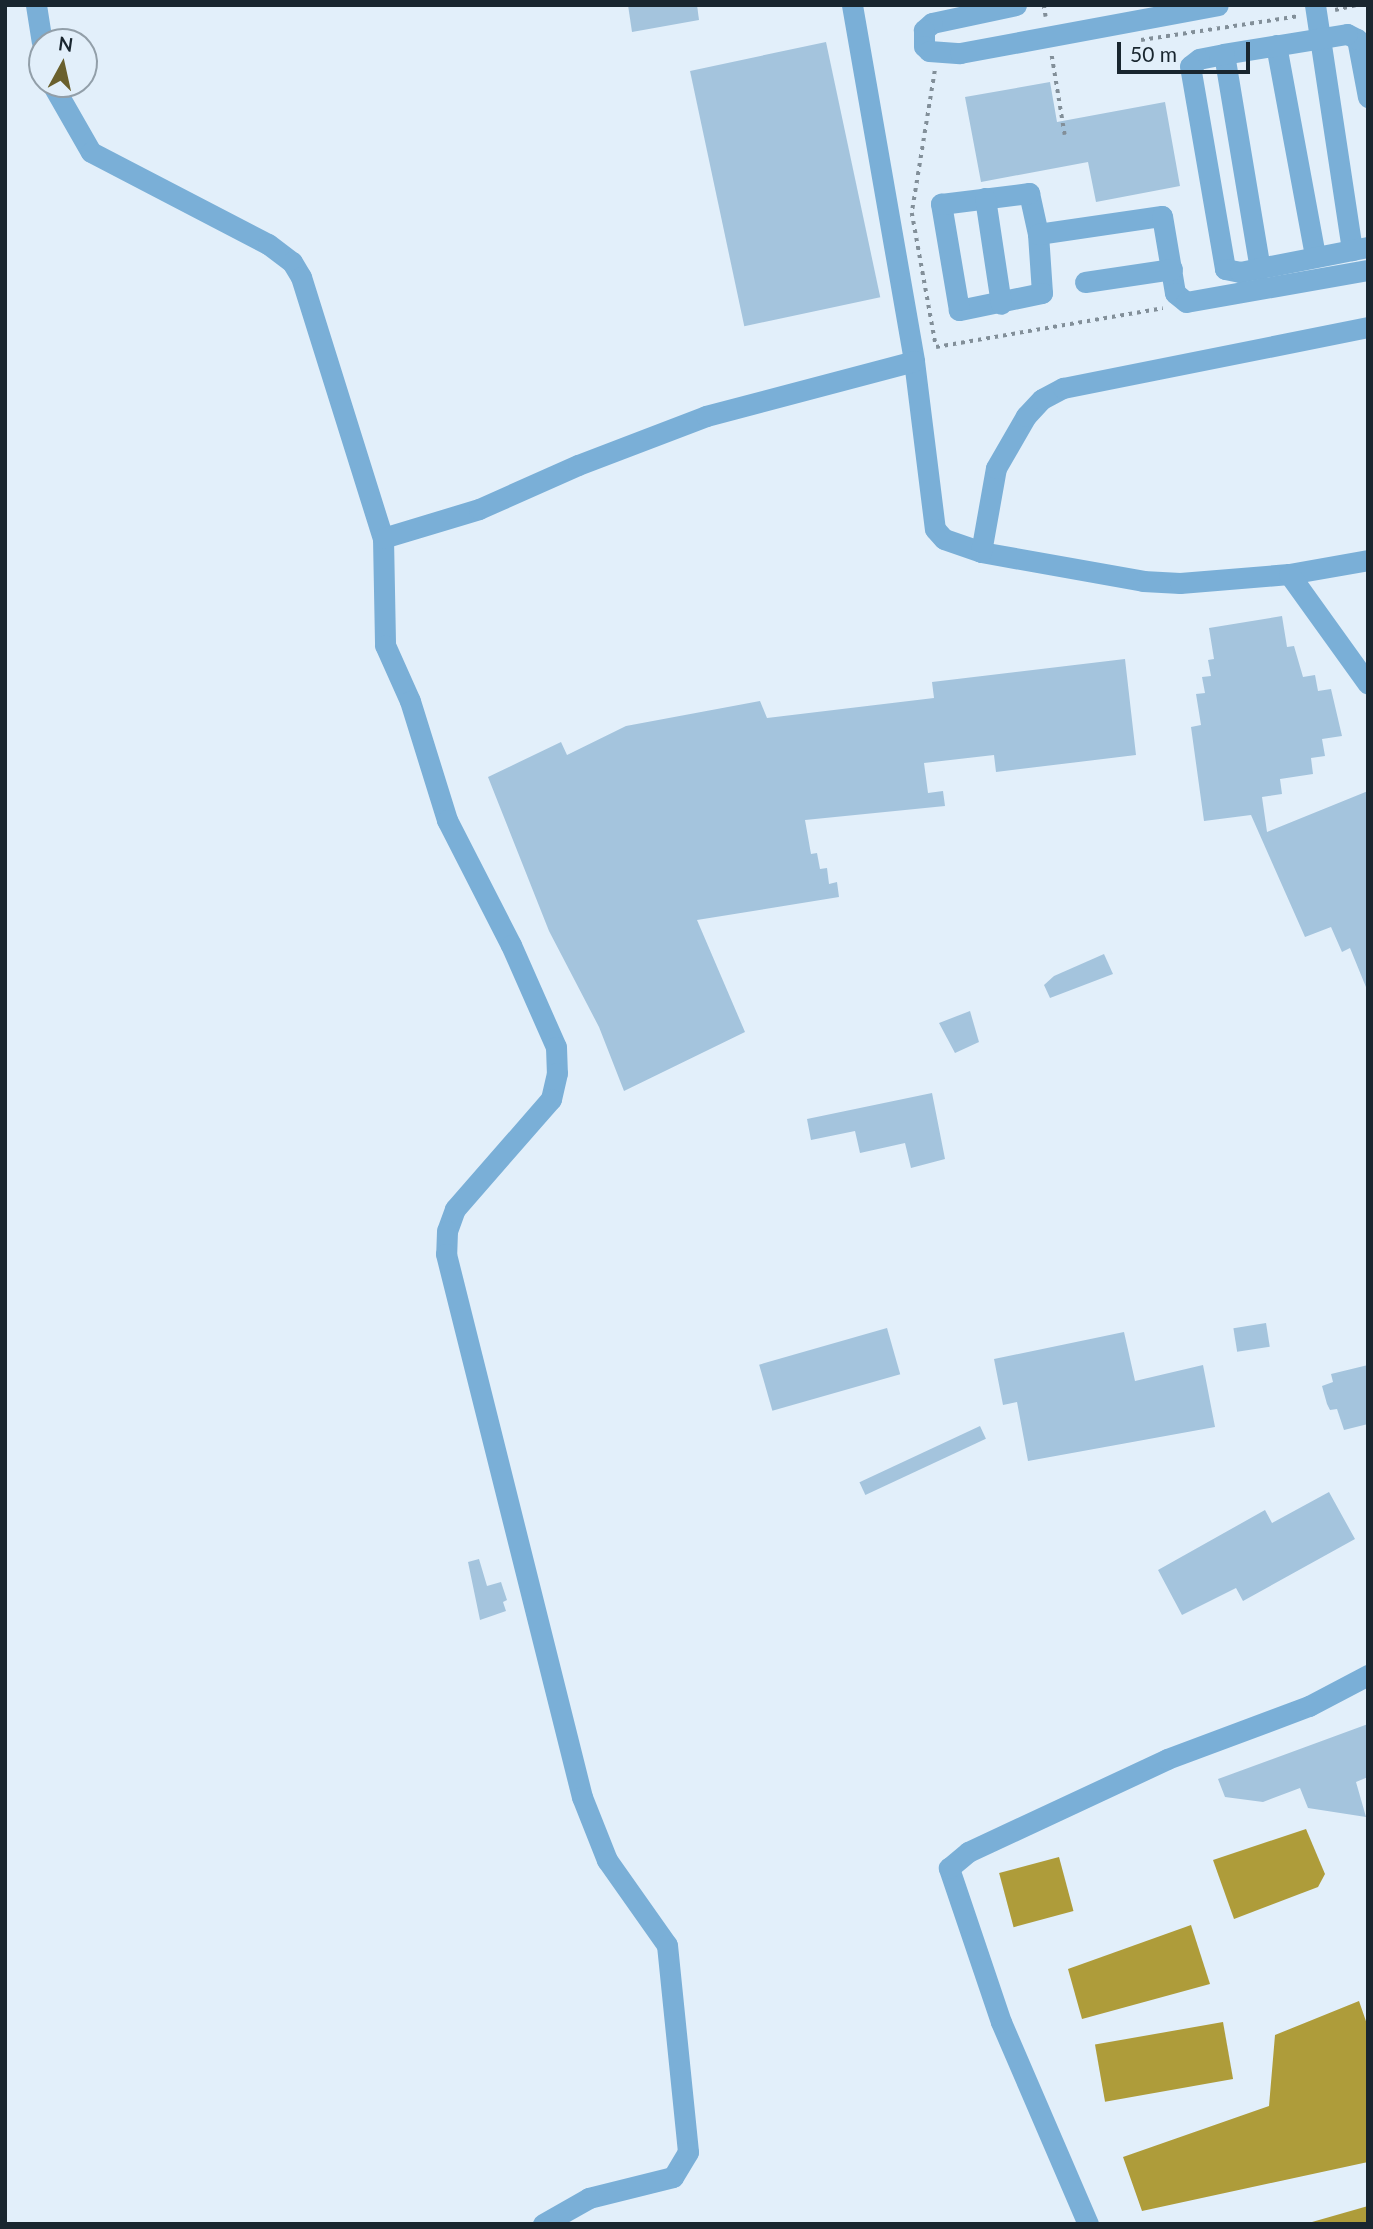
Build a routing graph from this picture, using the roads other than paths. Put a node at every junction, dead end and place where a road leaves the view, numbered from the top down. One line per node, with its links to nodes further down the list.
1 (36, 5): 6 (street)
2 (852, 5): 22 (street)
3 (1016, 5): 4 (street)
4 (1218, 5)
5 (1315, 9): 7 (street)
6 (40, 28)
7 (1319, 37): 8 (street); 10 (street); 14 (street)
8 (1276, 45): 9 (street); 15 (street)
9 (1224, 54): 17 (street); 17 (street)
10 (1368, 97)
11 (59, 98): 23 (street)
12 (985, 198): 13 (street); 20 (street); 20 (street)
13 (1038, 234): 16 (street); 20 (street)
14 (1360, 249): 15 (street)
15 (1315, 256): 17 (street)
16 (1172, 269): 18 (street); 19 (street)
17 (1260, 269)
18 (1368, 270)
19 (1085, 282)
20 (1001, 304)
21 (1368, 327): 24 (street)
22 (914, 361): 23 (street); 24 (street)
23 (383, 538): 29 (street)
24 (981, 551): 26 (street)
25 (1368, 559): 26 (street)
26 (1289, 574): 27 (street)
27 (1368, 684)
28 (1368, 1675): 30 (street)
29 (542, 2224)
30 (1088, 2224)

